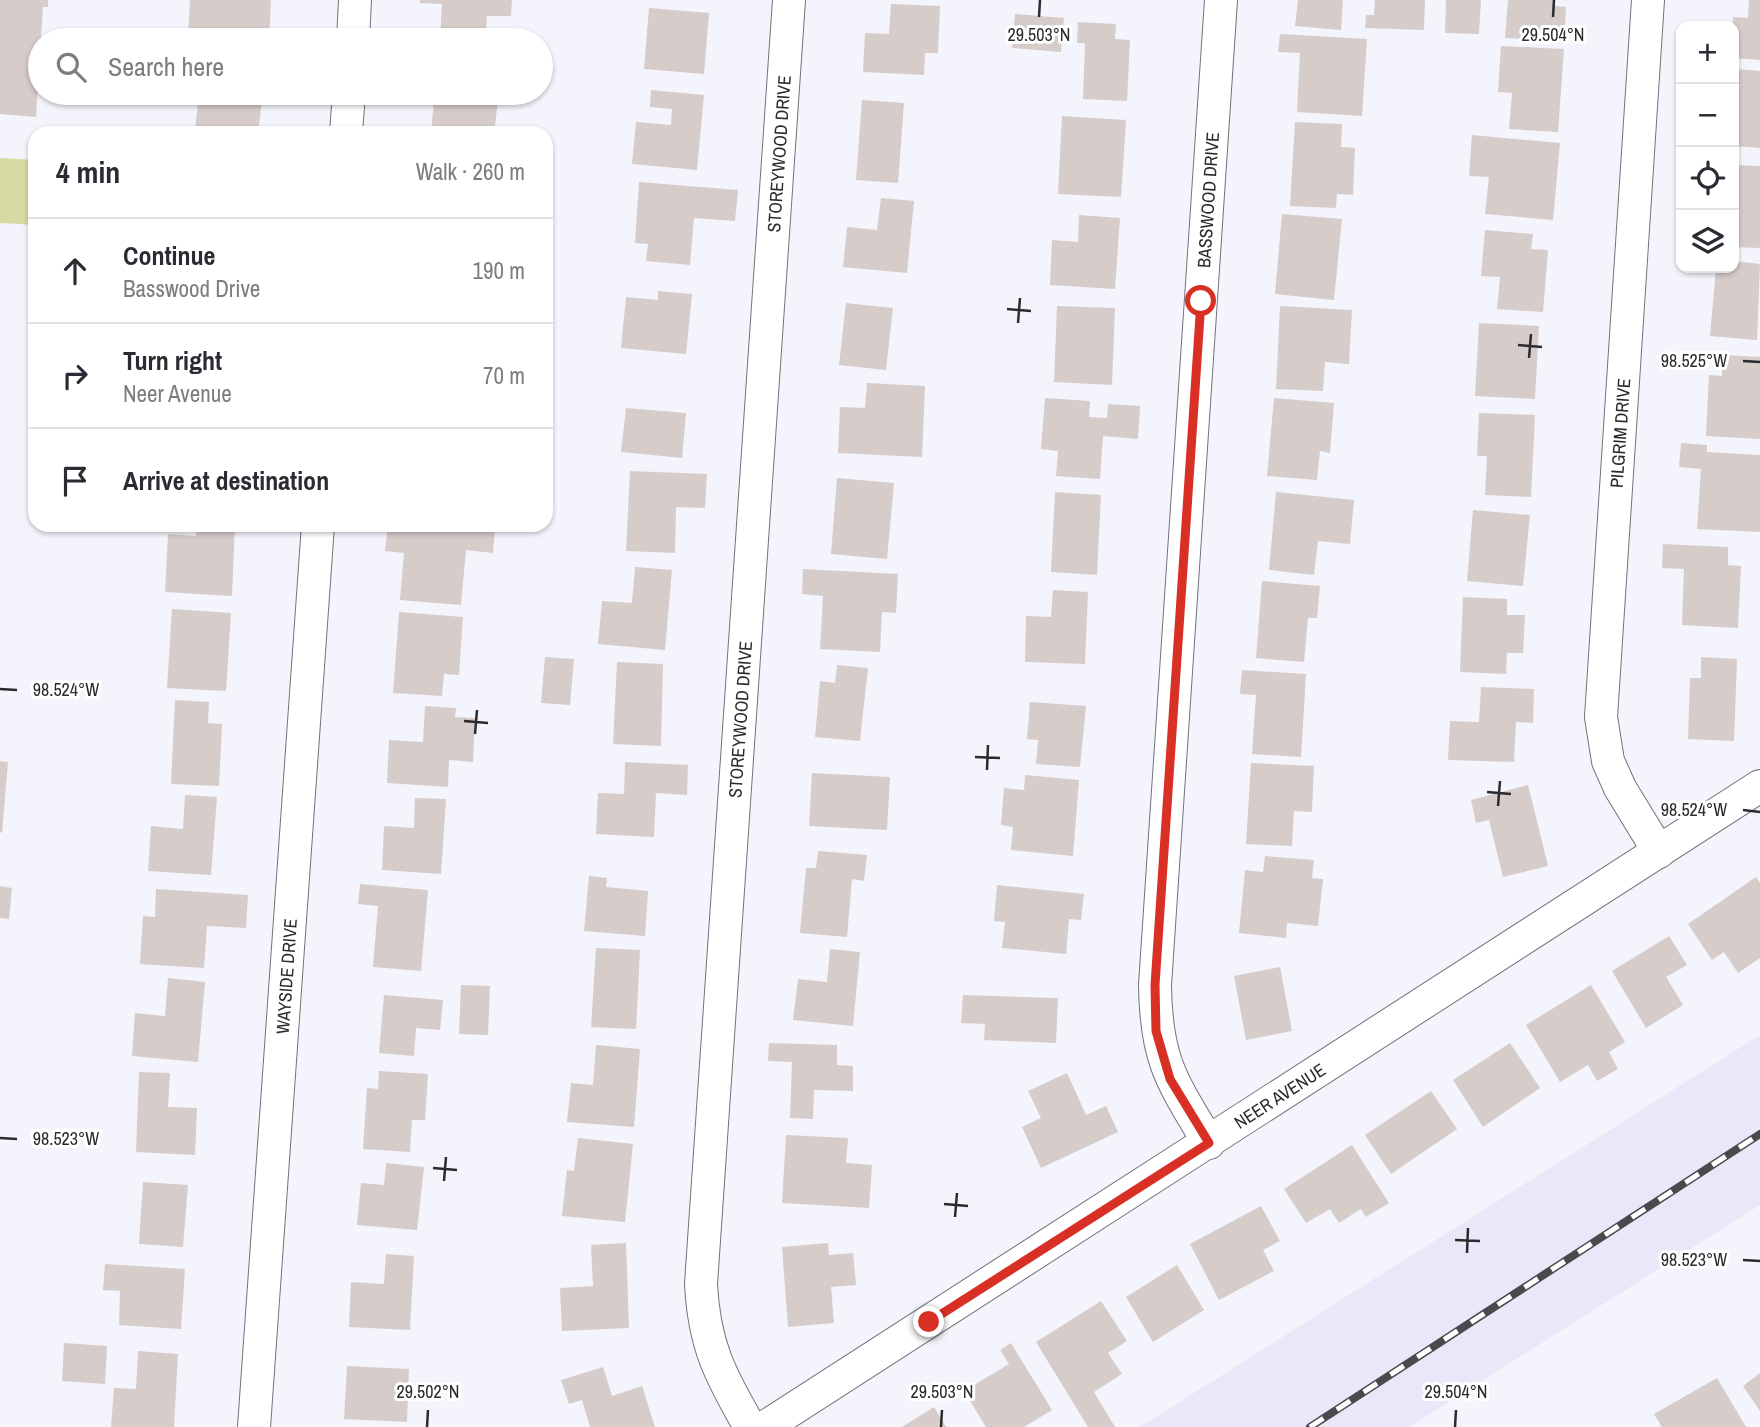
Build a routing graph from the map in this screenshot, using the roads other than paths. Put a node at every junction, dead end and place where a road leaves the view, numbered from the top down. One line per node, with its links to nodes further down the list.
1 (355, 0): 5 (street)
2 (789, 0): 13 (street, STOREYWOOD DRIVE)
3 (1221, 0): 11 (street, BASSWOOD DRIVE)
4 (1648, 0): 10 (street, PILGRIM DRIVE)
5 (354, 28)
6 (348, 105): 7 (street)
7 (347, 126)
8 (318, 532): 12 (street, WAYSIDE DRIVE)
9 (1760, 786): 10 (street, NEER AVENUE)
10 (1659, 852): 11 (street, NEER AVENUE)
11 (1209, 1143): 14 (street, NEER AVENUE)
12 (254, 1427)
13 (750, 1427)
14 (765, 1427)

